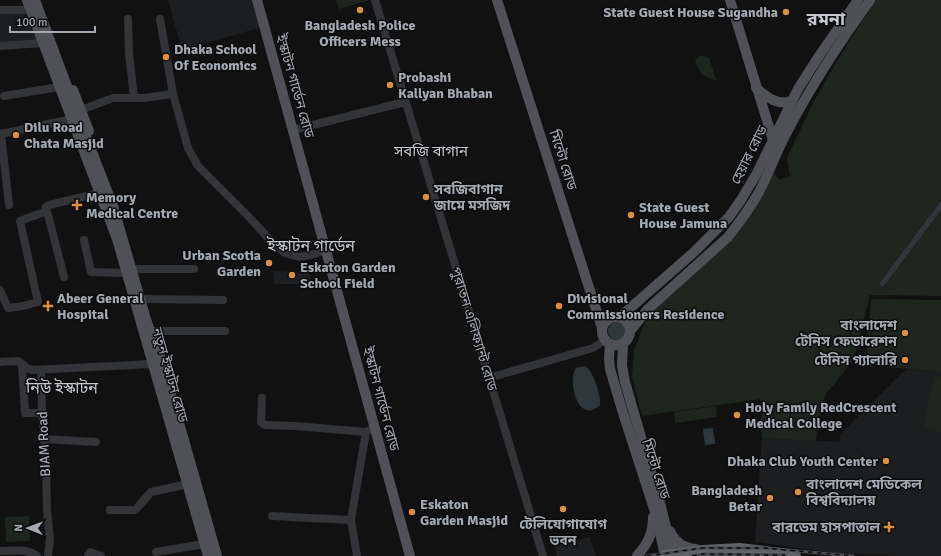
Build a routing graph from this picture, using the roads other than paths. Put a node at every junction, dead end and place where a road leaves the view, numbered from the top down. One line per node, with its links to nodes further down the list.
1 (35, 0): 54 (main road, bridge)
2 (39, 0): 13 (main road, নতুন ইস্কাটন রোড)
3 (257, 0): 25 (main road, ইস্কাটন গার্ডেন রোড)
4 (375, 0): 22 (street, পুরাতন এলিফ্যান্ট রোড)
5 (497, 0): 41 (main road, মিন্টো রোড)
6 (730, 0): 17 (main road)
7 (858, 0): 21 (main road, হেয়ার রোড)
8 (870, 0): 47 (main road)
9 (29, 3): 10 (street); 14 (main road, নতুন ইস্কাটন রোড); 31 (main road)
10 (0, 10)
11 (128, 19): 20 (street)
12 (160, 19): 18 (street)
13 (54, 40): 14 (main road); 23 (main road, নতুন ইস্কাটন রোড)
14 (43, 43): 15 (street); 16 (main road, নতুন ইস্কাটন রোড)
15 (0, 46)
16 (59, 87): 19 (street); 24 (main road, নতুন ইস্কাটন রোড)
17 (756, 88): 21 (main road); 27 (main road)
18 (173, 94): 20 (street); 33 (street)
19 (4, 96)
20 (134, 97): 23 (street)
21 (792, 101): 27 (main road, হেয়ার রোড)
22 (405, 102): 25 (street); 56 (street, পুরাতন এলিফ্যান্ট রোড)
23 (81, 110): 34 (main road, নতুন ইস্কাটন রোড)
24 (72, 119): 26 (street); 28 (main road, নতুন ইস্কাটন রোড)
25 (293, 130): 33 (main road, ইস্কাটন গার্ডেন রোড)
26 (0, 134): 29 (street)
27 (773, 140): 42 (main road, হেয়ার রোড)
28 (99, 193): 30 (street); 31 (main road, নতুন ইস্কাটন রোড)
29 (9, 205)
30 (46, 207): 37 (street); 38 (street)
31 (117, 239): 34 (main road, নতুন ইস্কাটন রোড)
32 (84, 240): 36 (street)
33 (326, 250): 59 (main road, ইস্কাটন গার্ডেন রোড)
34 (127, 257): 36 (main road, নতুন ইস্কাটন রোড)
35 (194, 268): 36 (street)
36 (131, 271): 39 (main road, নতুন ইস্কাটন রোড); 54 (main road, নতুন ইস্কাটন রোড)
37 (64, 277)
38 (0, 290)
39 (144, 299): 40 (street); 45 (main road, নতুন ইস্কাটন রোড)
40 (223, 300)
41 (596, 312): 43 (main road); 44 (main road, মিন্টো রোড)
42 (620, 317): 43 (main road); 47 (main road)
43 (608, 318): 44 (main road)
44 (602, 328): 48 (main road)
45 (153, 331): 46 (street); 54 (main road, নতুন ইস্কাটন রোড)
46 (225, 331)
47 (630, 331): 49 (main road)
48 (607, 342): 49 (main road); 50 (street); 51 (main road, মিন্টো রোড)
49 (623, 343): 63 (main road, মিন্টো রোড)
50 (595, 347): 51 (street); 56 (street)
51 (609, 358): 63 (main road, মিন্টো রোড)
52 (0, 362): 53 (street)
53 (22, 364): 55 (street); 58 (street)
54 (159, 367): 55 (street); 62 (main road, নতুন ইস্কাটন রোড); 65 (main road, নতুন ইস্কাটন রোড)
55 (41, 370): 58 (street, BIAM Road)
56 (489, 378): 80 (street, পুরাতন এলিফ্যান্ট রোড)
57 (262, 398): 59 (street)
58 (42, 413): 60 (street, BIAM Road)
59 (370, 430): 67 (street); 79 (main road, ইস্কাটন গার্ডেন রোড)
60 (44, 439): 61 (street); 72 (street, BIAM Road)
61 (96, 442)
62 (188, 484): 64 (street); 65 (main road, নতুন ইস্কাটন রোড)
63 (657, 504): 70 (main road); 81 (main road); 82 (main road, মিন্টো রোড)
64 (110, 510)
65 (200, 512): 68 (main road, নতুন ইস্কাটন রোড); 77 (main road, নতুন ইস্কাটন রোড)
66 (272, 516): 67 (street)
67 (351, 520): 78 (street)
68 (204, 544): 71 (street); 76 (main road, নতুন ইস্কাটন রোড)
69 (0, 551): 73 (street)
70 (703, 551): 82 (highway); 83 (highway)
71 (156, 552)
72 (48, 555)
73 (37, 556)
74 (88, 556): 75 (street)
75 (101, 556)
76 (208, 556)
77 (217, 556)
78 (357, 556)
79 (410, 556)
80 (543, 556)
81 (637, 556)
82 (669, 556)
83 (795, 556)

